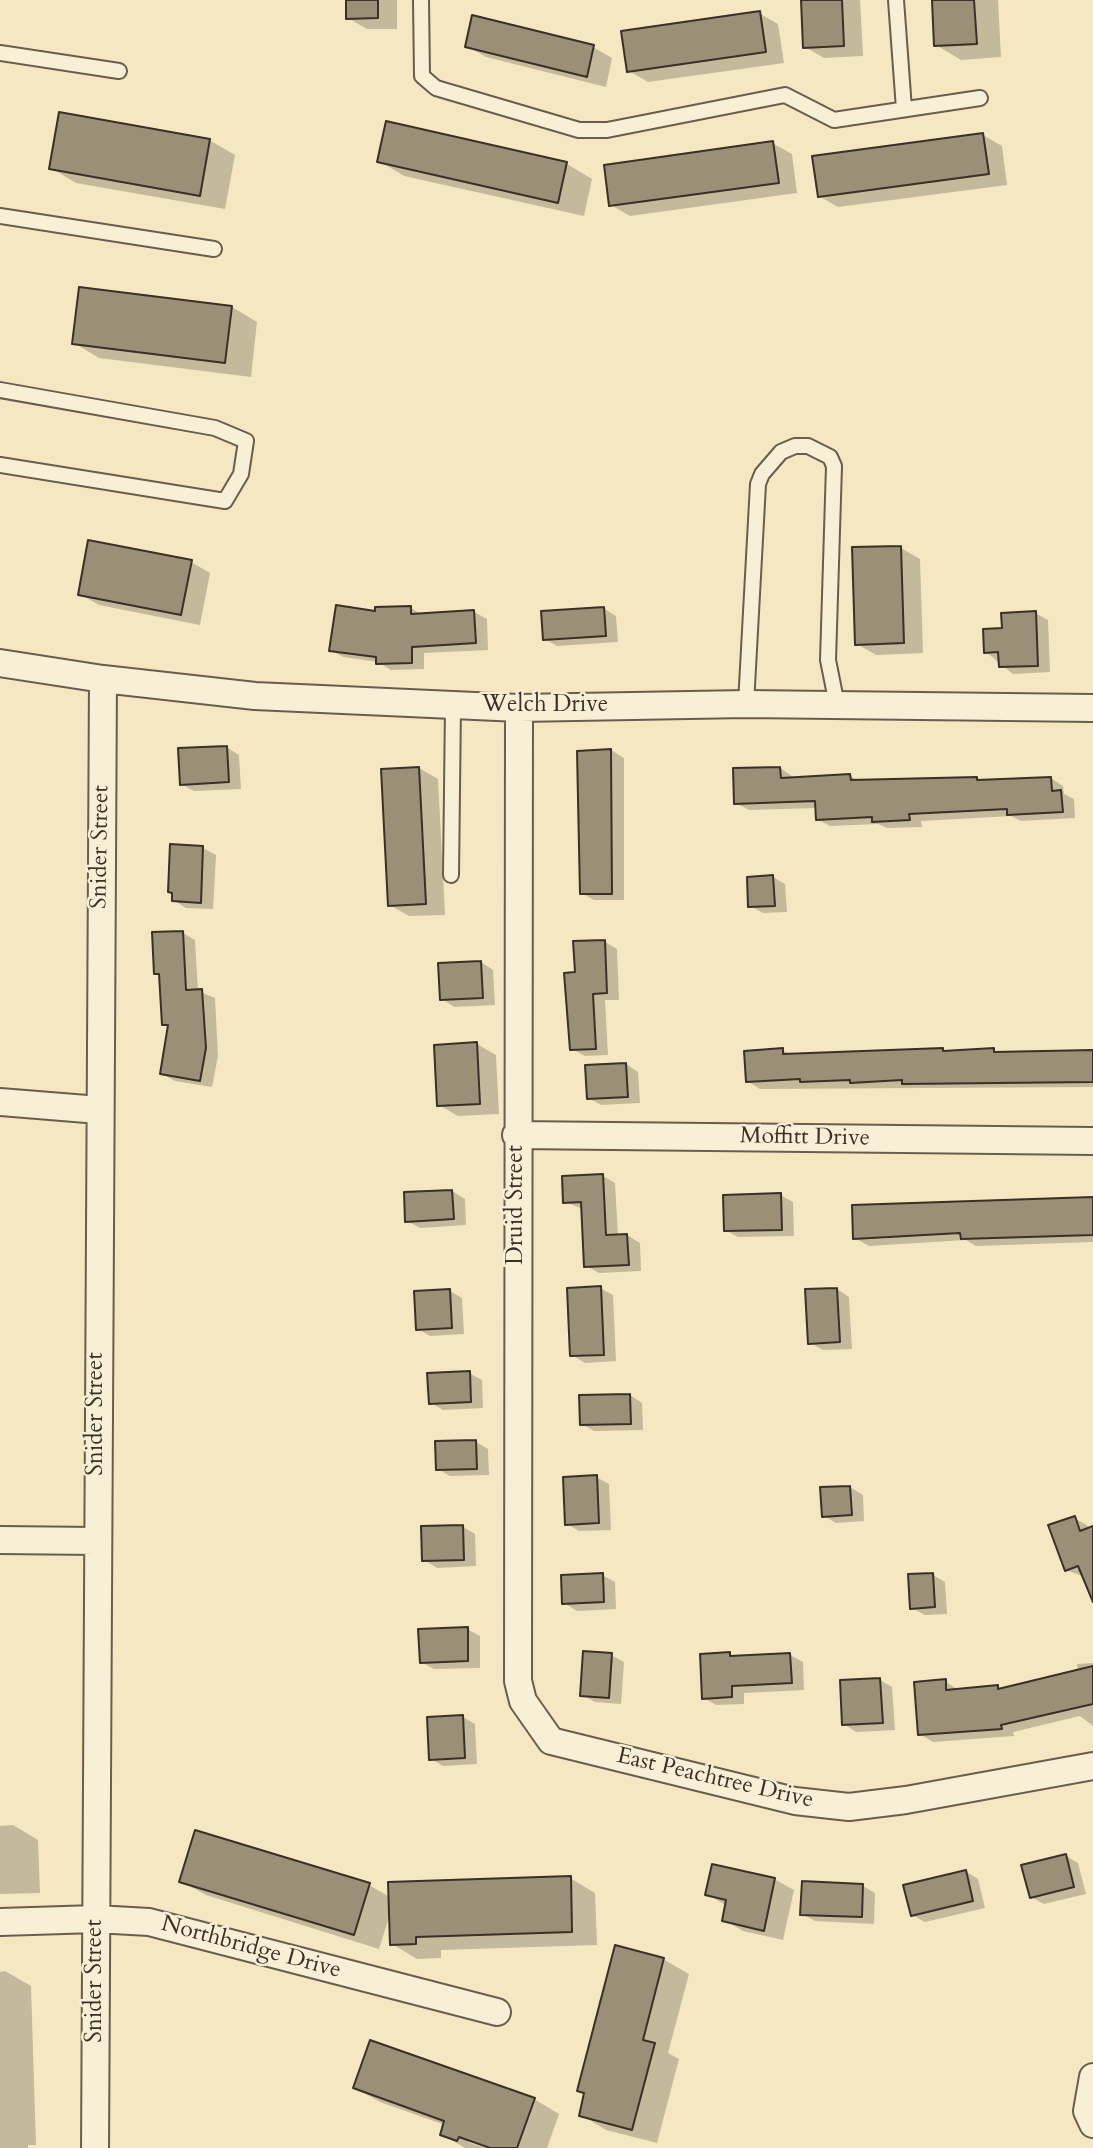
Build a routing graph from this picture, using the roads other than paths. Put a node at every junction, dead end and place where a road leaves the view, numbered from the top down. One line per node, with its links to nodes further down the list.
1 (421, 0): 6 (lane)
2 (896, 0): 6 (lane)
3 (0, 53): 4 (lane)
4 (119, 71)
5 (980, 98): 6 (lane)
6 (904, 109)
7 (0, 216): 8 (lane)
8 (214, 249)
9 (0, 390): 10 (lane)
10 (0, 465)
11 (0, 663): 12 (street, Welch Drive)
12 (103, 680): 14 (street, Welch Drive); 20 (street, Snider Street)
13 (746, 704): 15 (street, Welch Drive); 15 (lane); 16 (street, Welch Drive)
14 (453, 705): 16 (street, Welch Drive); 18 (lane)
15 (837, 705): 17 (street, Welch Drive)
16 (519, 708): 21 (street, Druid Street)
17 (1093, 708)
18 (451, 875)
19 (0, 1102): 20 (street)
20 (99, 1110): 24 (street, Snider Street)
21 (516, 1135): 22 (street, Moffitt Drive); 25 (street, Druid Street)
22 (1093, 1141)
23 (0, 1540): 24 (street)
24 (97, 1541): 27 (street, Snider Street)
25 (523, 1701): 26 (street, East Peachtree Drive)
26 (1093, 1766)
27 (96, 1919): 28 (street, Northbridge Drive); 29 (street, Northbridge Drive); 32 (street, Snider Street)
28 (0, 1922)
29 (498, 2012)
30 (1093, 2077): 31 (street)
31 (1093, 2124)
32 (95, 2148)

